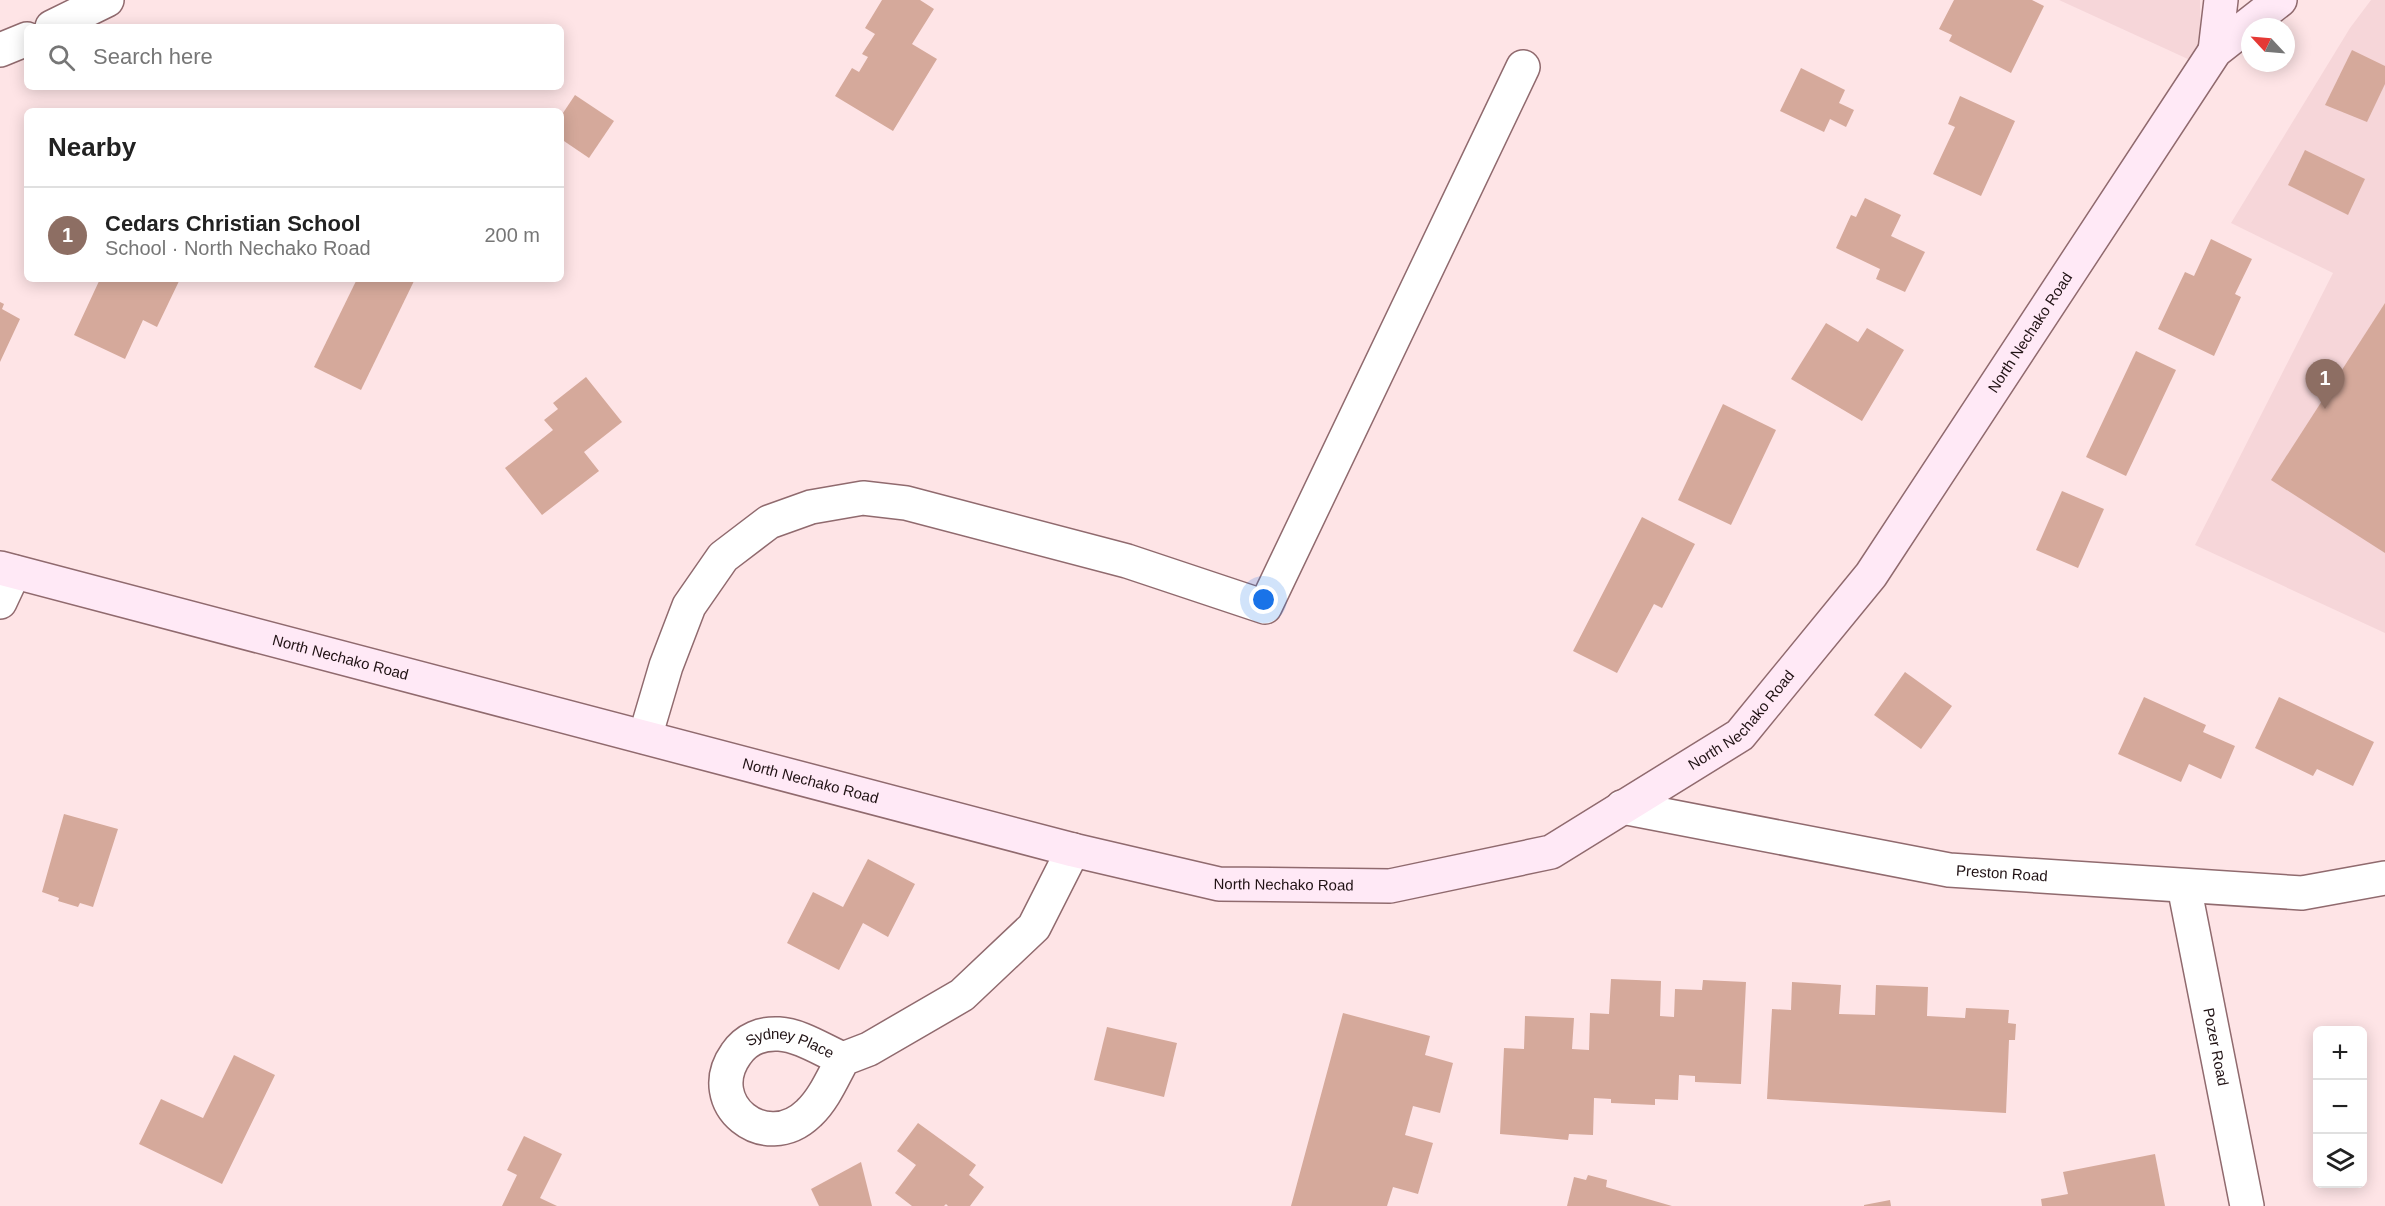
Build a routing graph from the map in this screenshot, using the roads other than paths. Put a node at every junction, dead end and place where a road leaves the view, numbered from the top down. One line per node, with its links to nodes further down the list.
1 (107, 0): 4 (street)
2 (2221, 0): 7 (main road, North Nechako Road)
3 (2280, 0): 7 (main road, North Nechako Road)
4 (58, 24)
5 (24, 40): 6 (street)
6 (0, 51)
7 (2215, 51): 12 (main road, North Nechako Road)
8 (1523, 68): 11 (street)
9 (7, 570): 10 (street); 11 (main road, North Nechako Road)
10 (0, 602)
11 (645, 737): 13 (main road, North Nechako Road)
12 (1622, 807): 13 (main road, North Nechako Road); 15 (street, Preston Road)
13 (1073, 850): 16 (street, Sydney Place)
14 (2385, 878): 15 (street, Preston Road)
15 (2184, 886): 17 (street, Pozer Road)
16 (843, 1059)
17 (2247, 1206)

